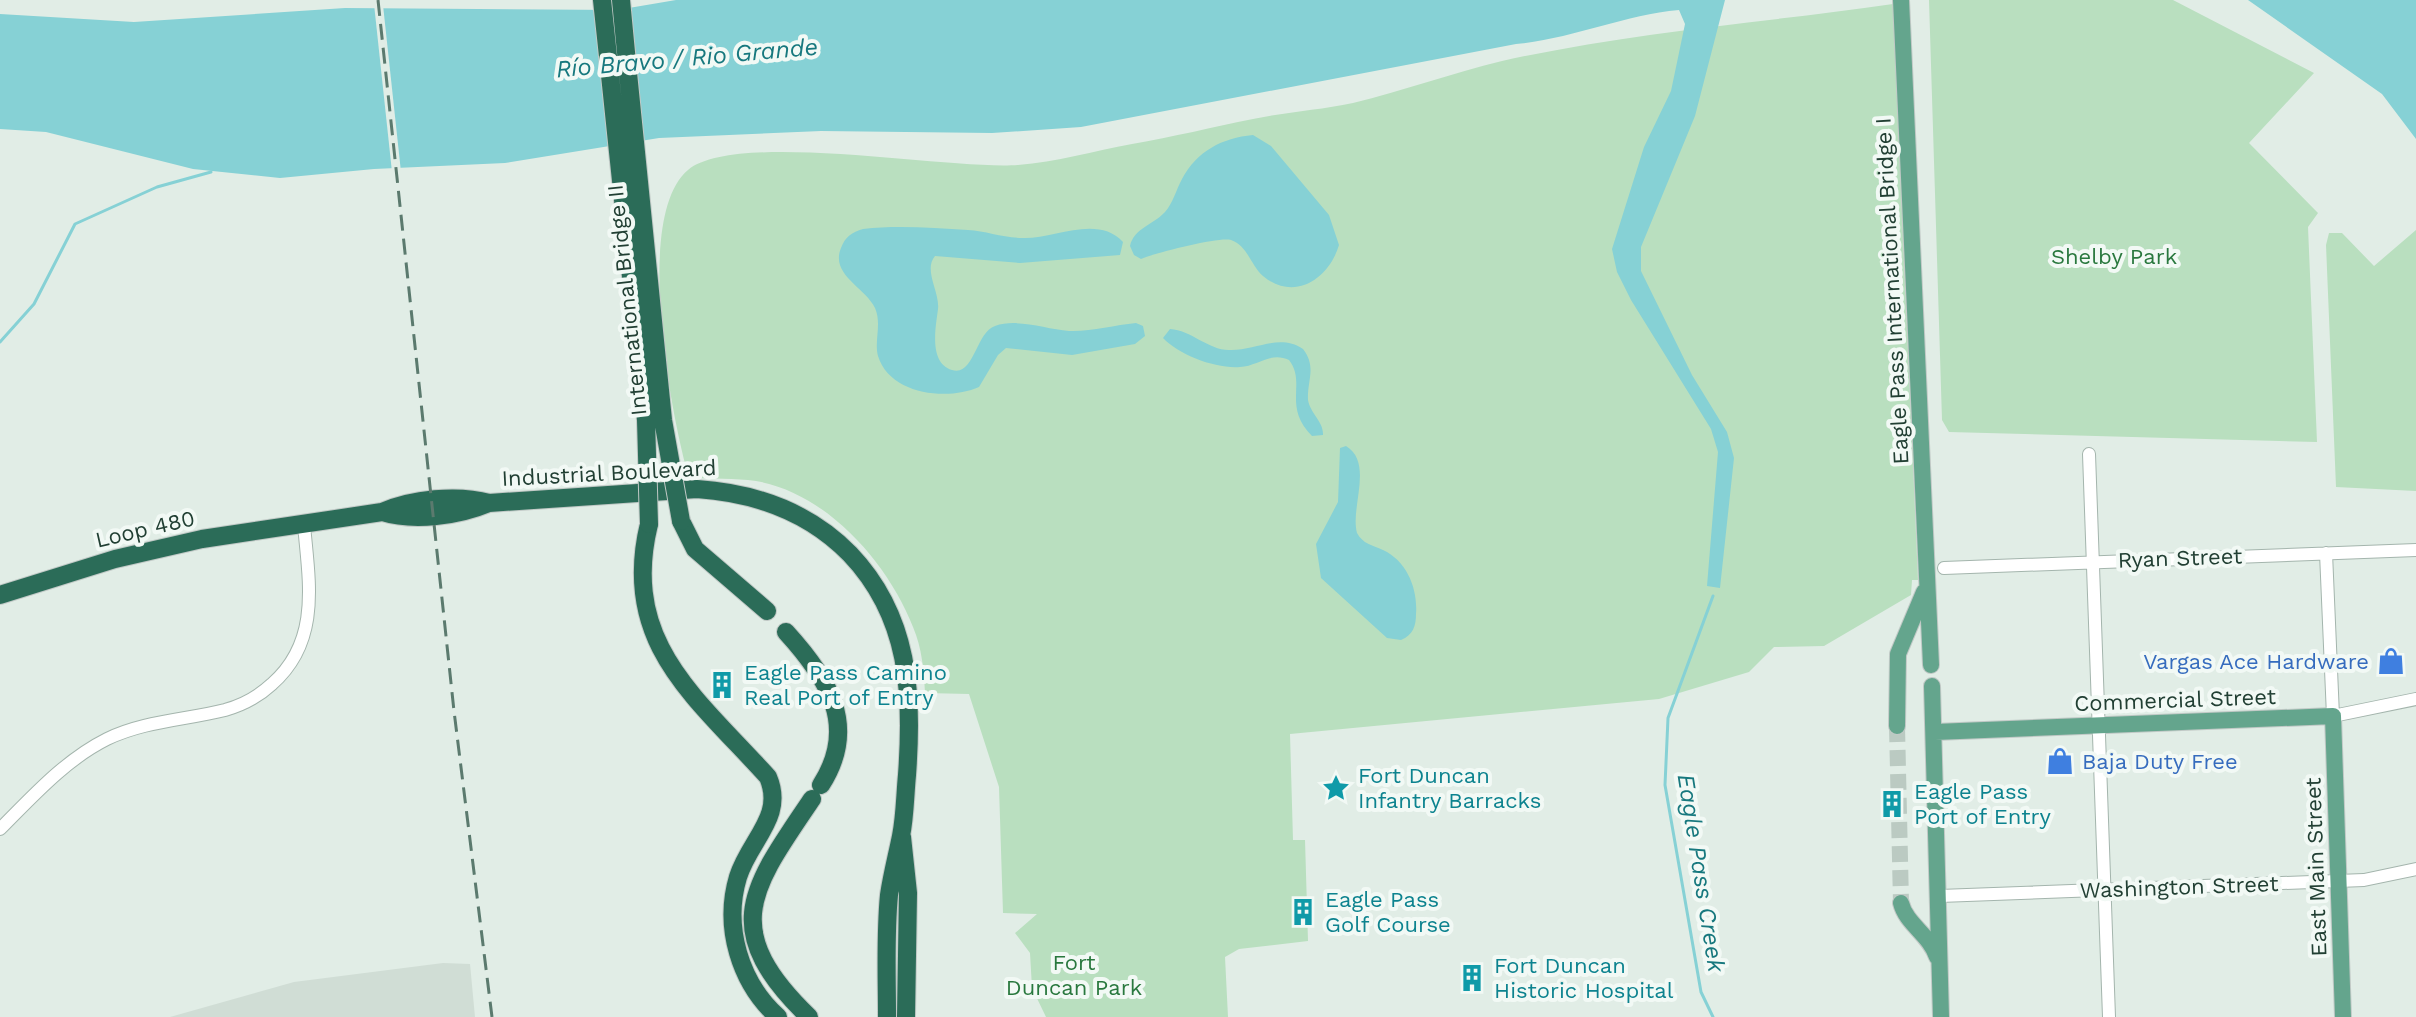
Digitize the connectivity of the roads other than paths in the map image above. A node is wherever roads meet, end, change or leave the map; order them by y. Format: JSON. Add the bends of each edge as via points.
{"nodes":[{"id":1,"x":602,"y":0,"type":"edge"},
{"id":2,"x":621,"y":0,"type":"edge"},
{"id":3,"x":1901,"y":0,"type":"edge"},
{"id":4,"x":619,"y":74,"type":"junction"},
{"id":5,"x":2089,"y":454,"type":"dead end"},
{"id":6,"x":304,"y":525,"type":"junction"},
{"id":7,"x":2416,"y":550,"type":"edge"},
{"id":8,"x":2326,"y":553,"type":"junction"},
{"id":9,"x":2092,"y":561,"type":"junction"},
{"id":10,"x":1944,"y":568,"type":"dead end"},
{"id":11,"x":1927,"y":581,"type":"junction"},
{"id":12,"x":0,"y":595,"type":"edge"},
{"id":13,"x":767,"y":611,"type":"dead end"},
{"id":14,"x":786,"y":632,"type":"dead end"},
{"id":15,"x":1931,"y":665,"type":"dead end"},
{"id":16,"x":1932,"y":686,"type":"dead end"},
{"id":17,"x":2416,"y":699,"type":"edge"},
{"id":18,"x":2333,"y":716,"type":"junction"},
{"id":19,"x":2099,"y":724,"type":"junction"},
{"id":20,"x":1897,"y":726,"type":"tunnel mouth"},
{"id":21,"x":1935,"y":732,"type":"junction"},
{"id":22,"x":0,"y":829,"type":"edge"},
{"id":23,"x":902,"y":835,"type":"junction"},
{"id":24,"x":2416,"y":869,"type":"edge"},
{"id":25,"x":2339,"y":881,"type":"junction"},
{"id":26,"x":2104,"y":889,"type":"junction"},
{"id":27,"x":735,"y":893,"type":"junction"},
{"id":28,"x":755,"y":896,"type":"junction"},
{"id":29,"x":1940,"y":896,"type":"junction"},
{"id":30,"x":1901,"y":903,"type":"tunnel mouth"},
{"id":31,"x":1940,"y":966,"type":"junction"},
{"id":32,"x":778,"y":1017,"type":"edge"},
{"id":33,"x":809,"y":1017,"type":"edge"},
{"id":34,"x":887,"y":1017,"type":"edge"},
{"id":35,"x":906,"y":1017,"type":"edge"},
{"id":36,"x":1941,"y":1017,"type":"edge"},
{"id":37,"x":2109,"y":1017,"type":"edge"},
{"id":38,"x":2343,"y":1017,"type":"edge"}],
"edges":[{"from":1,"to":4,"type":"highway"},
{"from":2,"to":4,"type":"highway"},
{"from":3,"to":11,"type":"main road","name":"Eagle Pass International Bridge I"},
{"from":4,"to":13,"type":"highway","name":"International Bridge II","bridge":true,"via":[[681,521],[695,549]]},
{"from":4,"to":27,"type":"highway","name":"International Bridge II","bridge":true,"via":[[646,420],[649,524],[641,584],[654,638],[688,688],[768,777],[775,793],[774,808]]},
{"from":5,"to":9,"type":"street"},
{"from":6,"to":12,"type":"highway","name":"Loop 480","via":[[202,539],[115,559]]},
{"from":6,"to":22,"type":"street","via":[[309,623],[285,673],[258,697],[229,709],[156,722],[107,739],[74,759]]},
{"from":6,"to":23,"type":"highway","name":"Industrial Boulevard","via":[[382,512],[400,518],[468,511],[489,503],[660,490],[728,491],[785,509],[837,541],[861,566],[882,597],[906,655],[910,731]]},
{"from":7,"to":8,"type":"street","name":"Ryan Street"},
{"from":8,"to":9,"type":"street","name":"Ryan Street"},
{"from":8,"to":18,"type":"street"},
{"from":9,"to":10,"type":"street","name":"Ryan Street"},
{"from":9,"to":19,"type":"street"},
{"from":11,"to":15,"type":"main road","name":"Eagle Pass International Bridge I"},
{"from":11,"to":20,"type":"main road","via":[[1898,654]]},
{"from":14,"to":28,"type":"highway","via":[[819,672],[838,719],[839,743],[835,763],[767,865]]},
{"from":16,"to":21,"type":"main road"},
{"from":17,"to":18,"type":"street","name":"Commercial Street"},
{"from":18,"to":19,"type":"main road","name":"Commercial Street"},
{"from":18,"to":25,"type":"main road","name":"East Main Street"},
{"from":19,"to":21,"type":"main road","name":"Commercial Street"},
{"from":19,"to":26,"type":"street"},
{"from":21,"to":29,"type":"main road"},
{"from":23,"to":34,"type":"highway","name":"Industrial Boulevard","via":[[893,863],[887,924]]},
{"from":23,"to":35,"type":"highway","name":"Industrial Boulevard","via":[[908,893]]},
{"from":24,"to":25,"type":"street","name":"Washington Street"},
{"from":25,"to":26,"type":"street","name":"Washington Street"},
{"from":25,"to":38,"type":"main road","name":"East Main Street"},
{"from":26,"to":29,"type":"street","name":"Washington Street"},
{"from":26,"to":37,"type":"street"},
{"from":27,"to":28,"type":"highway"},
{"from":27,"to":32,"type":"highway","via":[[734,930],[744,975]]},
{"from":28,"to":33,"type":"highway","via":[[755,935],[765,970]]},
{"from":29,"to":31,"type":"main road"},
{"from":30,"to":31,"type":"main road","via":[[1931,942]]},
{"from":31,"to":36,"type":"main road"}]}
